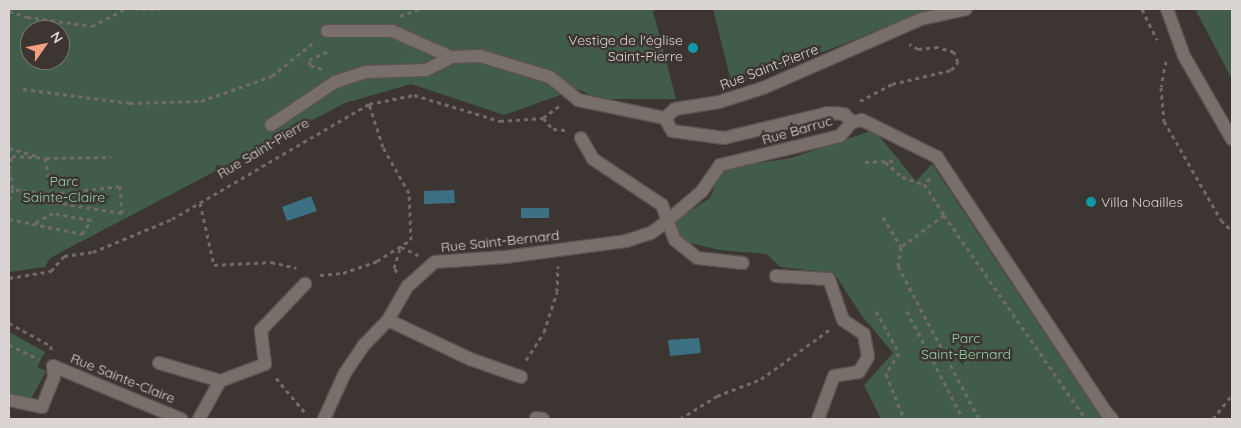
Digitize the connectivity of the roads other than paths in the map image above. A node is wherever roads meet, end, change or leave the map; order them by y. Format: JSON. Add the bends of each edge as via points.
{"nodes":[{"id":1,"x":966,"y":9,"type":"edge"},
{"id":2,"x":1167,"y":9,"type":"edge"},
{"id":3,"x":327,"y":31,"type":"road end"},
{"id":4,"x":451,"y":57,"type":"junction"},
{"id":5,"x":665,"y":118,"type":"junction"},
{"id":6,"x":848,"y":118,"type":"junction"},
{"id":7,"x":271,"y":125,"type":"dead end"},
{"id":8,"x":581,"y":138,"type":"road end"},
{"id":9,"x":1232,"y":139,"type":"edge"},
{"id":10,"x":666,"y":222,"type":"junction"},
{"id":11,"x":743,"y":263,"type":"dead end"},
{"id":12,"x":776,"y":276,"type":"dead end"},
{"id":13,"x":305,"y":284,"type":"road end"},
{"id":14,"x":388,"y":320,"type":"junction"},
{"id":15,"x":159,"y":363,"type":"dead end"},
{"id":16,"x":521,"y":377,"type":"road end"},
{"id":17,"x":220,"y":381,"type":"junction"},
{"id":18,"x":9,"y":400,"type":"edge"},
{"id":19,"x":1108,"y":415,"type":"edge"},
{"id":20,"x":181,"y":419,"type":"edge"},
{"id":21,"x":199,"y":419,"type":"edge"},
{"id":22,"x":324,"y":419,"type":"edge"},
{"id":23,"x":818,"y":419,"type":"edge"}],
"edges":[{"from":1,"to":5,"type":"street","name":"Rue Saint-Pierre","via":[[921,19],[763,88],[719,102],[675,109]]},
{"from":2,"to":9,"type":"street","via":[[1184,56]]},
{"from":3,"to":4,"type":"street","via":[[392,31]]},
{"from":4,"to":5,"type":"street","via":[[480,56],[550,77],[578,100]]},
{"from":4,"to":7,"type":"street","via":[[426,70],[366,72],[335,82]]},
{"from":5,"to":6,"type":"street","name":"Rue Barruc","via":[[672,131],[724,138],[828,113]]},
{"from":6,"to":10,"type":"street","name":"Rue Barruc","via":[[840,136],[720,165],[702,191]]},
{"from":6,"to":19,"type":"street","via":[[862,120],[937,157]]},
{"from":8,"to":10,"type":"street","via":[[593,159],[662,205]]},
{"from":10,"to":11,"type":"street","via":[[675,240],[697,258]]},
{"from":10,"to":14,"type":"street","name":"Rue Saint-Bernard","via":[[651,234],[626,241],[560,251],[435,262],[408,286]]},
{"from":12,"to":23,"type":"street","via":[[829,279],[843,320],[864,334],[868,357],[859,372],[834,376]]},
{"from":13,"to":17,"type":"street","via":[[261,330],[265,364]]},
{"from":14,"to":16,"type":"street","via":[[470,359]]},
{"from":14,"to":22,"type":"street","name":"Rue Saint-Bernard","via":[[364,345],[345,373]]},
{"from":15,"to":17,"type":"street"},
{"from":17,"to":21,"type":"street"},
{"from":18,"to":20,"type":"street","name":"Rue Sainte-Claire","via":[[42,407],[54,377],[53,366]]}]}
